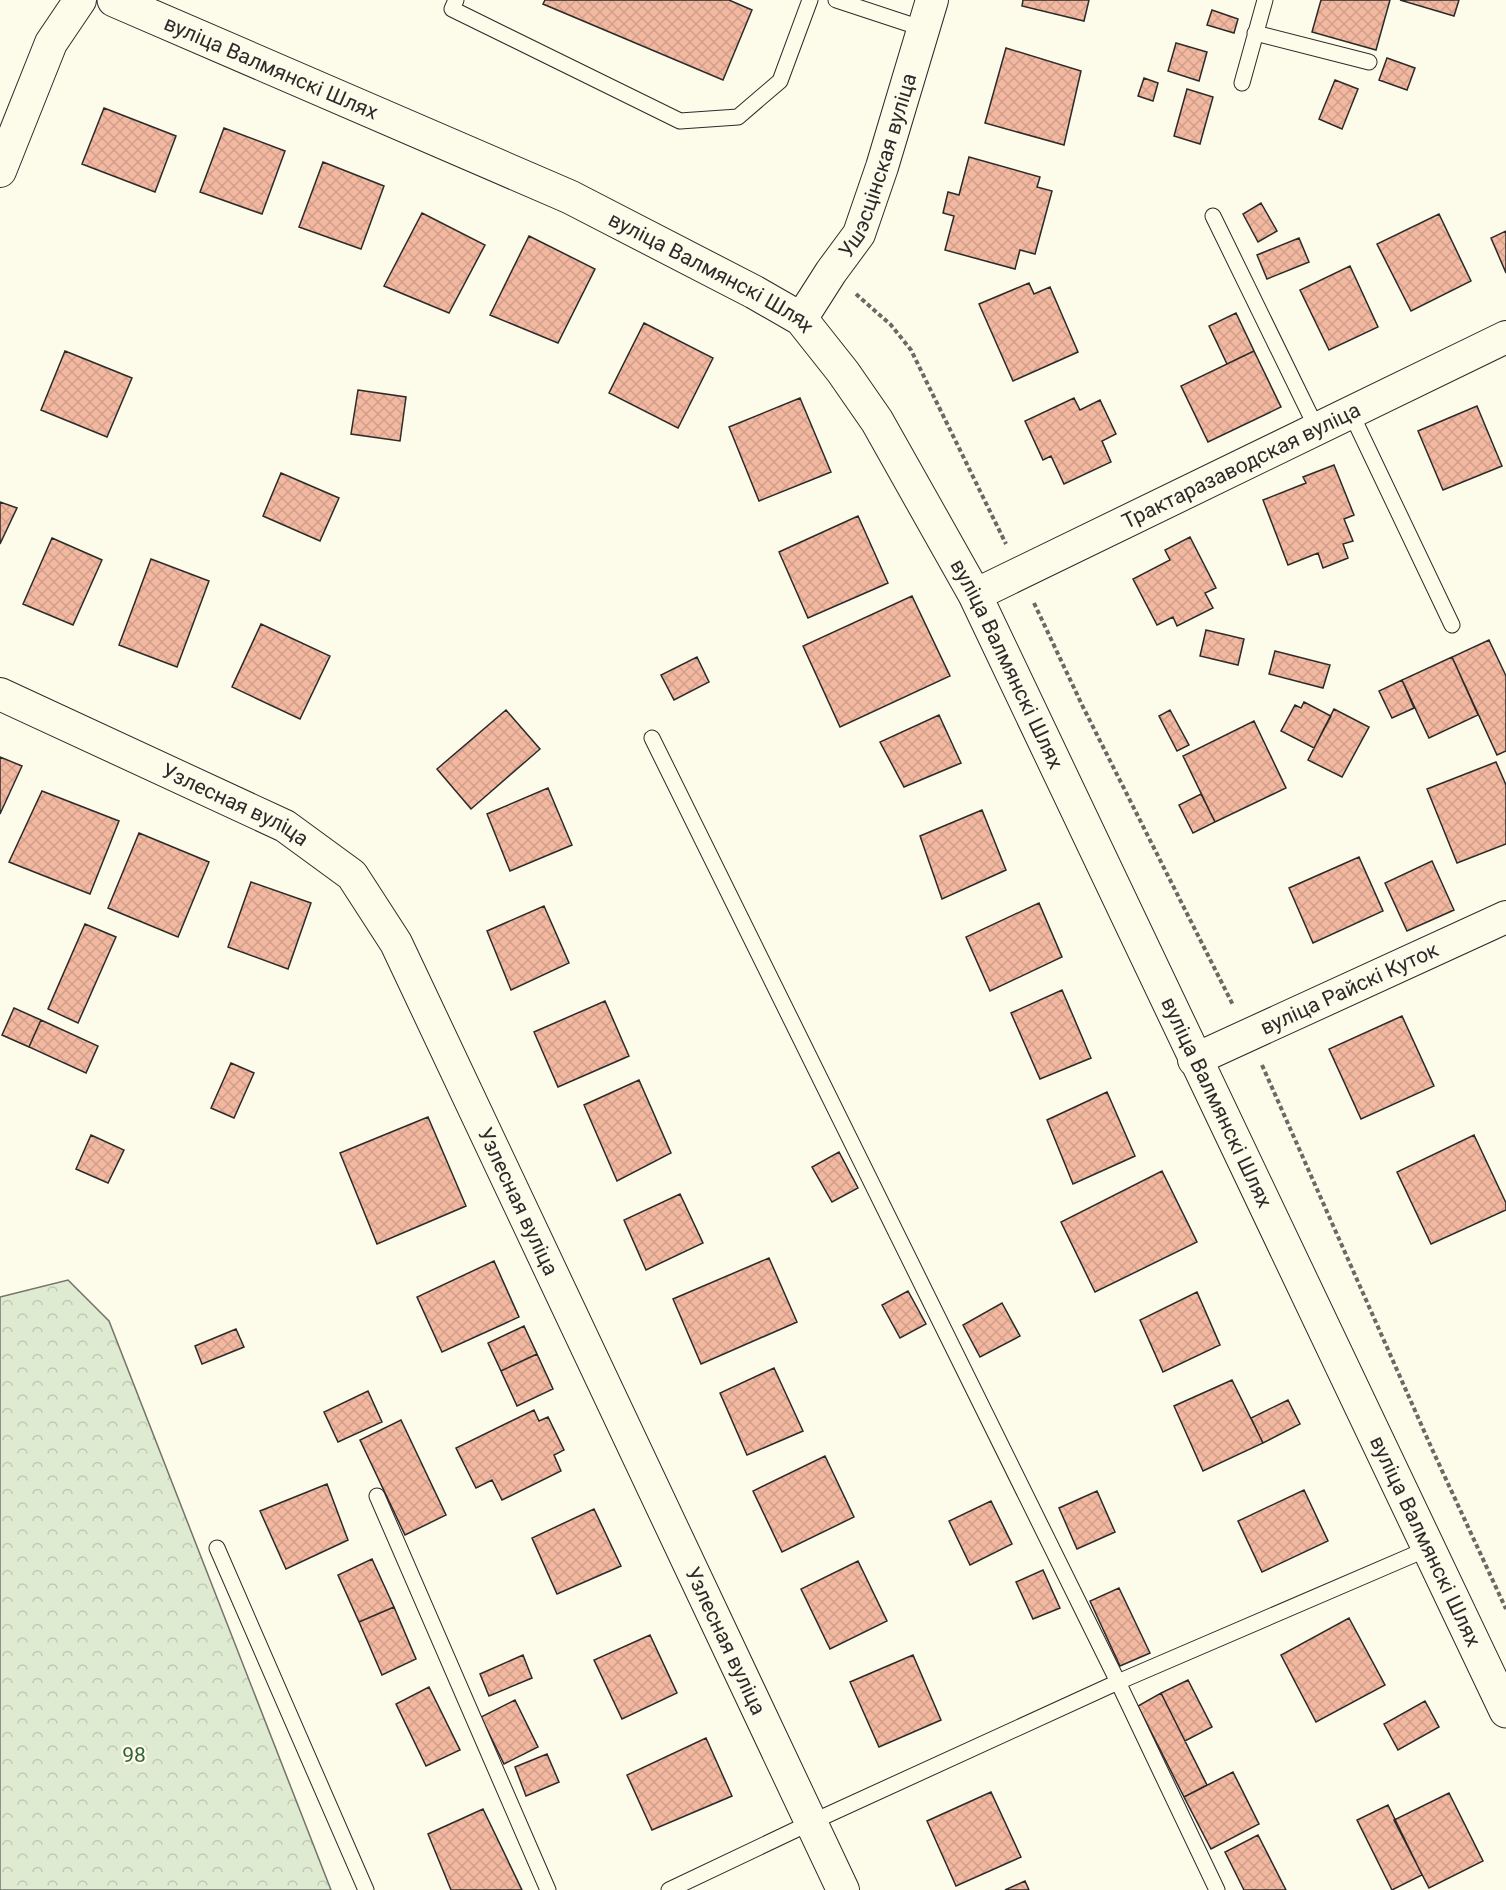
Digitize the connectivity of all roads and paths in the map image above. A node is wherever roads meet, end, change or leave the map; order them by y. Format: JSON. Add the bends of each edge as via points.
{"nodes":[{"id":1,"x":80,"y":0,"type":"edge"},
{"id":2,"x":114,"y":0,"type":"edge"},
{"id":3,"x":456,"y":0,"type":"edge"},
{"id":4,"x":810,"y":0,"type":"edge"},
{"id":5,"x":836,"y":0,"type":"edge"},
{"id":6,"x":1265,"y":0,"type":"edge"},
{"id":7,"x":928,"y":14,"type":"edge"},
{"id":8,"x":1255,"y":33,"type":"junction"},
{"id":9,"x":1369,"y":62,"type":"dead end"},
{"id":10,"x":1242,"y":83,"type":"dead end"},
{"id":11,"x":0,"y":171,"type":"edge"},
{"id":12,"x":1213,"y":216,"type":"dead end"},
{"id":13,"x":831,"y":272,"type":"junction"},
{"id":14,"x":801,"y":319,"type":"junction"},
{"id":15,"x":1506,"y":337,"type":"edge"},
{"id":16,"x":1351,"y":413,"type":"junction"},
{"id":17,"x":1317,"y":429,"type":"junction"},
{"id":18,"x":1020,"y":573,"type":"junction"},
{"id":19,"x":975,"y":595,"type":"junction"},
{"id":20,"x":1452,"y":625,"type":"dead end"},
{"id":21,"x":0,"y":694,"type":"edge"},
{"id":22,"x":652,"y":738,"type":"dead end"},
{"id":23,"x":1506,"y":917,"type":"edge"},
{"id":24,"x":1248,"y":1034,"type":"junction"},
{"id":25,"x":1194,"y":1060,"type":"junction"},
{"id":26,"x":377,"y":1496,"type":"dead end"},
{"id":27,"x":217,"y":1548,"type":"dead end"},
{"id":28,"x":1427,"y":1549,"type":"junction"},
{"id":29,"x":1506,"y":1610,"type":"edge"},
{"id":30,"x":1118,"y":1682,"type":"junction"},
{"id":31,"x":1506,"y":1711,"type":"edge"},
{"id":32,"x":812,"y":1822,"type":"junction"},
{"id":33,"x":366,"y":1890,"type":"edge"},
{"id":34,"x":548,"y":1890,"type":"edge"},
{"id":35,"x":669,"y":1890,"type":"edge"},
{"id":36,"x":843,"y":1890,"type":"edge"},
{"id":37,"x":1217,"y":1890,"type":"edge"}],
"edges":[{"from":1,"to":11,"type":"street","via":[[51,43]]},
{"from":2,"to":14,"type":"street","name":"вуліца Валмянскі Шлях","via":[[570,198]]},
{"from":3,"to":4,"type":"lane","via":[[452,9],[680,122],[738,117],[780,81]]},
{"from":5,"to":7,"type":"lane"},
{"from":6,"to":8,"type":"lane"},
{"from":7,"to":13,"type":"street","name":"Ушэсцінская вуліца","via":[[859,234]]},
{"from":8,"to":9,"type":"lane"},
{"from":8,"to":10,"type":"lane"},
{"from":12,"to":17,"type":"lane"},
{"from":13,"to":14,"type":"street","name":"Ушэсцінская вуліца"},
{"from":13,"to":18,"type":"path","via":[[891,325],[911,350]]},
{"from":14,"to":19,"type":"street","name":"вуліца Валмянскі Шлях","via":[[877,421]]},
{"from":15,"to":16,"type":"street","name":"Трактаразаводская вуліца"},
{"from":16,"to":17,"type":"street","name":"Трактаразаводская вуліца"},
{"from":16,"to":20,"type":"lane"},
{"from":17,"to":18,"type":"street","name":"Трактаразаводская вуліца"},
{"from":18,"to":19,"type":"street","name":"Трактаразаводская вуліца"},
{"from":18,"to":24,"type":"path"},
{"from":19,"to":25,"type":"street","name":"вуліца Валмянскі Шлях"},
{"from":21,"to":32,"type":"street","name":"Узлесная вуліца","via":[[285,826],[352,874],[396,944]]},
{"from":22,"to":30,"type":"lane"},
{"from":23,"to":24,"type":"street","name":"вуліца Райскі Куток"},
{"from":24,"to":25,"type":"street","name":"вуліца Райскі Куток"},
{"from":24,"to":29,"type":"path"},
{"from":25,"to":28,"type":"street","name":"вуліца Валмянскі Шлях"},
{"from":26,"to":34,"type":"lane"},
{"from":27,"to":33,"type":"lane"},
{"from":28,"to":30,"type":"lane"},
{"from":28,"to":31,"type":"street","name":"вуліца Валмянскі Шлях"},
{"from":30,"to":32,"type":"lane"},
{"from":30,"to":37,"type":"lane"},
{"from":32,"to":35,"type":"lane"},
{"from":32,"to":36,"type":"street","name":"Узлесная вуліца"}]}
